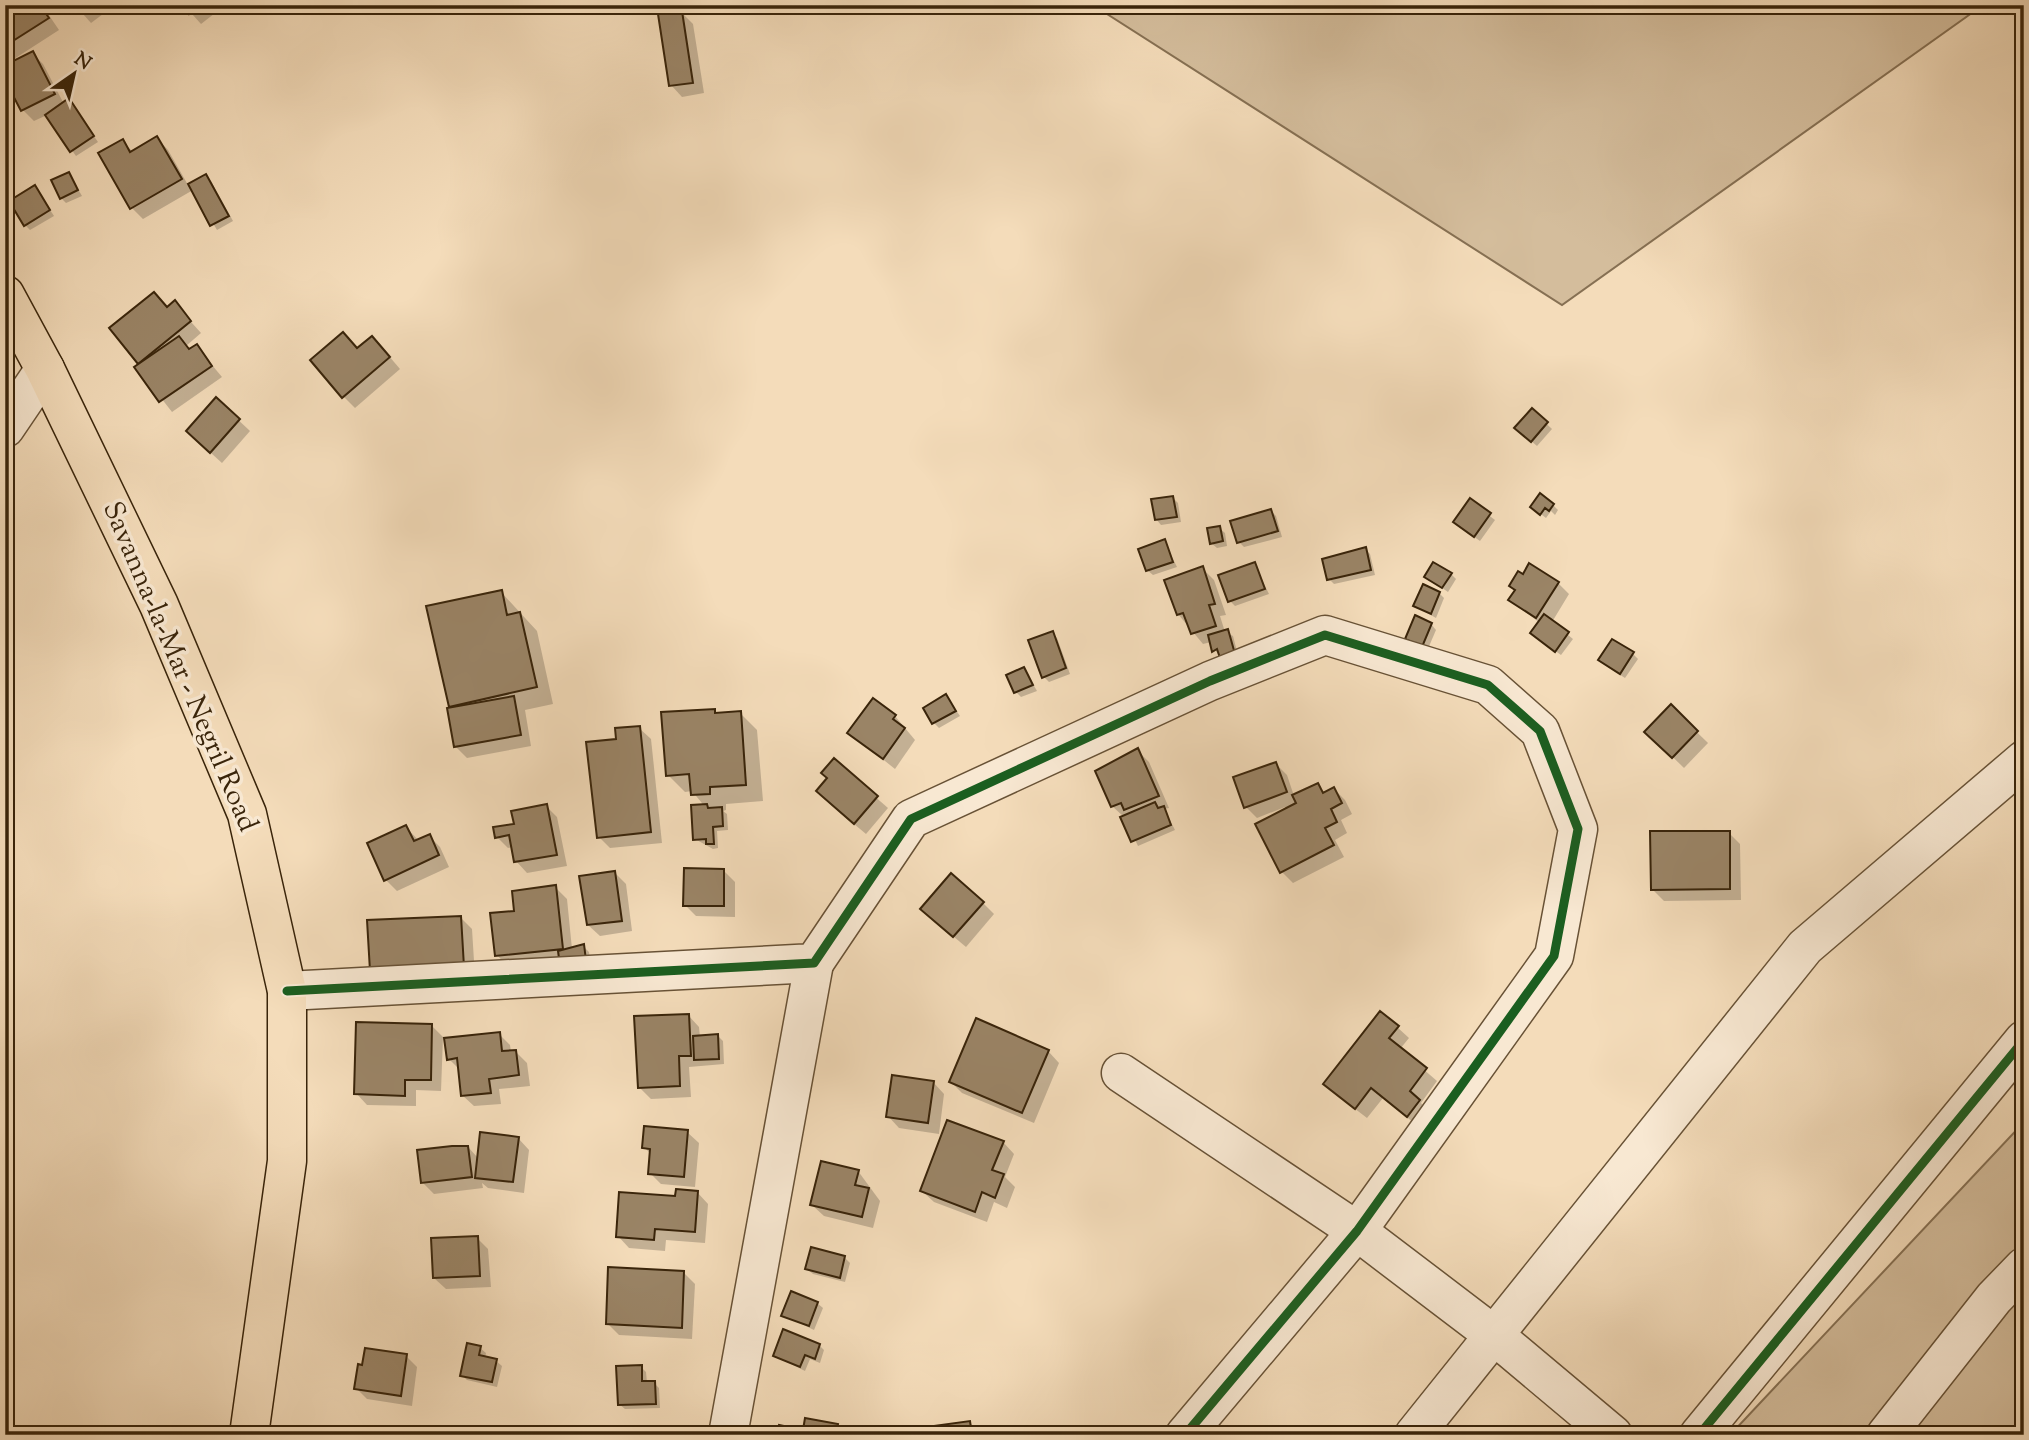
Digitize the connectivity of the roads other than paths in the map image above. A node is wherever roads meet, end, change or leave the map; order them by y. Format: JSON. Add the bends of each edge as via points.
{"nodes":[{"id":1,"x":5,"y":295,"type":"edge"},
{"id":2,"x":45,"y":369,"type":"junction"},
{"id":3,"x":5,"y":428,"type":"edge"},
{"id":4,"x":2024,"y":760,"type":"edge"},
{"id":5,"x":814,"y":963,"type":"junction"},
{"id":6,"x":287,"y":991,"type":"junction"},
{"id":7,"x":2024,"y":1040,"type":"edge"},
{"id":8,"x":1121,"y":1073,"type":"dead end"},
{"id":9,"x":1357,"y":1231,"type":"junction"},
{"id":10,"x":2024,"y":1267,"type":"edge"},
{"id":11,"x":1495,"y":1336,"type":"junction"},
{"id":12,"x":249,"y":1435,"type":"edge"},
{"id":13,"x":729,"y":1435,"type":"edge"},
{"id":14,"x":1185,"y":1435,"type":"edge"},
{"id":15,"x":1413,"y":1435,"type":"edge"},
{"id":16,"x":1614,"y":1435,"type":"edge"},
{"id":17,"x":1699,"y":1435,"type":"edge"},
{"id":18,"x":1886,"y":1435,"type":"edge"}],
"edges":[{"from":1,"to":2,"type":"main road","name":"Savanna-la-Mar - Negril Road"},
{"from":2,"to":3,"type":"street"},
{"from":2,"to":6,"type":"main road","name":"Savanna-la-Mar - Negril Road","via":[[159,605],[247,814]]},
{"from":4,"to":11,"type":"street","via":[[1805,947]]},
{"from":5,"to":6,"type":"street"},
{"from":5,"to":9,"type":"street","via":[[911,818],[1210,681],[1325,635],[1488,685],[1540,731],[1578,829],[1554,956]]},
{"from":5,"to":13,"type":"street"},
{"from":6,"to":12,"type":"main road","name":"Savanna-la-Mar - Negril Road","via":[[287,1161]]},
{"from":7,"to":17,"type":"street"},
{"from":8,"to":9,"type":"street"},
{"from":9,"to":11,"type":"street"},
{"from":9,"to":14,"type":"street"},
{"from":10,"to":18,"type":"street","via":[[1994,1298]]},
{"from":11,"to":15,"type":"street"},
{"from":11,"to":16,"type":"street"}]}
